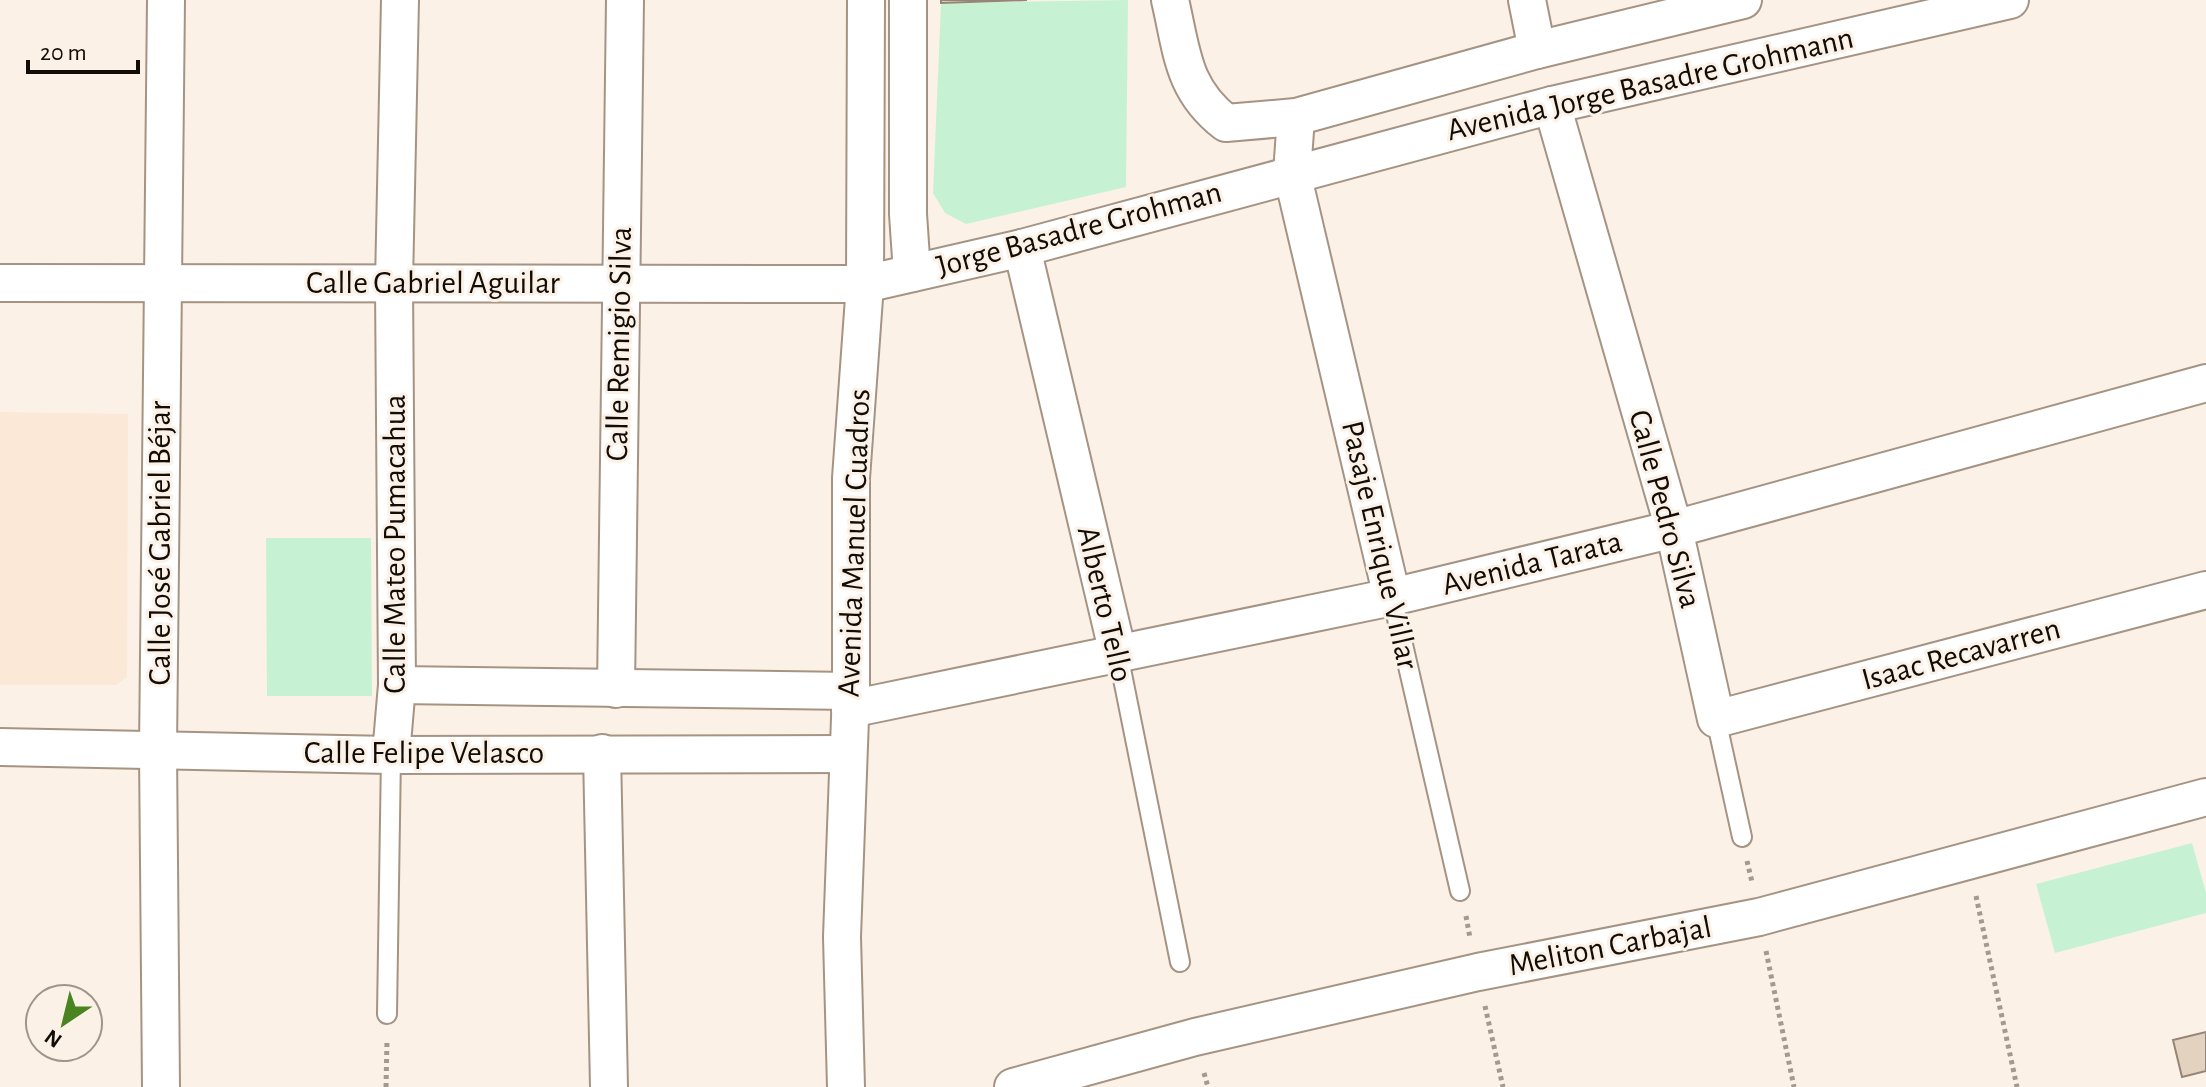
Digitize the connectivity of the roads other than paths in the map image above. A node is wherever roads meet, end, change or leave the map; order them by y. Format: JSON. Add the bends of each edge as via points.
{"nodes":[{"id":1,"x":166,"y":0,"type":"edge"},
{"id":2,"x":400,"y":0,"type":"edge"},
{"id":3,"x":625,"y":0,"type":"edge"},
{"id":4,"x":866,"y":0,"type":"edge"},
{"id":5,"x":908,"y":0,"type":"edge"},
{"id":6,"x":1170,"y":0,"type":"edge"},
{"id":7,"x":1527,"y":0,"type":"edge"},
{"id":8,"x":1743,"y":0,"type":"edge"},
{"id":9,"x":2010,"y":0,"type":"edge"},
{"id":10,"x":1537,"y":50,"type":"junction"},
{"id":11,"x":1552,"y":105,"type":"junction"},
{"id":12,"x":1296,"y":117,"type":"junction"},
{"id":13,"x":1292,"y":173,"type":"junction"},
{"id":14,"x":1022,"y":248,"type":"junction"},
{"id":15,"x":912,"y":273,"type":"junction"},
{"id":16,"x":0,"y":283,"type":"edge"},
{"id":17,"x":162,"y":283,"type":"junction"},
{"id":18,"x":394,"y":283,"type":"junction"},
{"id":19,"x":619,"y":283,"type":"junction"},
{"id":20,"x":865,"y":284,"type":"junction"},
{"id":21,"x":2206,"y":383,"type":"edge"},
{"id":22,"x":1674,"y":529,"type":"junction"},
{"id":23,"x":2206,"y":590,"type":"edge"},
{"id":24,"x":1392,"y":597,"type":"junction"},
{"id":25,"x":1118,"y":654,"type":"junction"},
{"id":26,"x":397,"y":685,"type":"junction"},
{"id":27,"x":616,"y":689,"type":"junction"},
{"id":28,"x":850,"y":700,"type":"junction"},
{"id":29,"x":1716,"y":719,"type":"junction"},
{"id":30,"x":0,"y":747,"type":"edge"},
{"id":31,"x":158,"y":750,"type":"junction"},
{"id":32,"x":602,"y":753,"type":"junction"},
{"id":33,"x":848,"y":754,"type":"junction"},
{"id":34,"x":391,"y":755,"type":"junction"},
{"id":35,"x":2206,"y":797,"type":"edge"},
{"id":36,"x":1742,"y":837,"type":"road end"},
{"id":37,"x":1460,"y":891,"type":"road end"},
{"id":38,"x":1180,"y":962,"type":"dead end"},
{"id":39,"x":387,"y":1014,"type":"road end"},
{"id":40,"x":161,"y":1087,"type":"edge"},
{"id":41,"x":609,"y":1087,"type":"edge"},
{"id":42,"x":846,"y":1087,"type":"edge"},
{"id":43,"x":1013,"y":1087,"type":"edge"}],
"edges":[{"from":1,"to":17,"type":"street","name":"Calle José Gabriel Béjar"},
{"from":2,"to":18,"type":"street","name":"Calle Mateo Pumacahua"},
{"from":3,"to":19,"type":"street","name":"Calle Remigio Silva"},
{"from":4,"to":20,"type":"street","name":"Avenida Manuel Cuadros"},
{"from":5,"to":15,"type":"street"},
{"from":6,"to":12,"type":"street","name":"Avenida Jorge Basadre Grohmann","via":[[1190,85],[1209,110],[1226,123]]},
{"from":7,"to":10,"type":"street"},
{"from":8,"to":10,"type":"street","name":"Avenida Jorge Basadre Grohmann"},
{"from":9,"to":11,"type":"street","name":"Avenida Jorge Basadre Grohmann"},
{"from":10,"to":12,"type":"street","name":"Avenida Jorge Basadre Grohmann"},
{"from":11,"to":13,"type":"street","name":"Avenida Jorge Basadre Grohmann"},
{"from":11,"to":22,"type":"street","name":"Calle Pedro Silva"},
{"from":12,"to":13,"type":"street","name":"Pasaje Enrique Villar"},
{"from":13,"to":14,"type":"street","name":"Jorge Basadre Grohman"},
{"from":13,"to":24,"type":"street","name":"Pasaje Enrique Villar"},
{"from":14,"to":15,"type":"street","name":"Jorge Basadre Grohman"},
{"from":14,"to":25,"type":"street","name":"Alberto Tello"},
{"from":15,"to":20,"type":"street","name":"Jorge Basadre Grohman"},
{"from":16,"to":17,"type":"street","name":"Calle Gabriel Aguilar"},
{"from":17,"to":18,"type":"street","name":"Calle Gabriel Aguilar"},
{"from":17,"to":31,"type":"street","name":"Calle José Gabriel Béjar"},
{"from":18,"to":19,"type":"street","name":"Calle Gabriel Aguilar"},
{"from":18,"to":26,"type":"street","name":"Calle Mateo Pumacahua"},
{"from":19,"to":20,"type":"street","name":"Calle Gabriel Aguilar"},
{"from":19,"to":27,"type":"street","name":"Calle Remigio Silva"},
{"from":20,"to":28,"type":"street","name":"Avenida Manuel Cuadros","via":[[851,478]]},
{"from":21,"to":22,"type":"street","name":"Avenida Tarata"},
{"from":22,"to":24,"type":"street","name":"Avenida Tarata"},
{"from":22,"to":29,"type":"street","name":"Calle Pedro Silva"},
{"from":23,"to":29,"type":"street","name":"Isaac Recavarren"},
{"from":24,"to":25,"type":"street","name":"Avenida Tarata"},
{"from":24,"to":37,"type":"lane","name":"Pasaje Enrique Villar"},
{"from":25,"to":28,"type":"street","name":"Avenida Tarata"},
{"from":25,"to":38,"type":"lane","name":"Alberto Tello"},
{"from":26,"to":27,"type":"street","name":"Calle Felipe Velasco"},
{"from":26,"to":34,"type":"street","name":"Calle Mateo Pumacahua"},
{"from":27,"to":28,"type":"street","name":"Calle Felipe Velasco"},
{"from":28,"to":33,"type":"street","name":"Avenida Manuel Cuadros"},
{"from":29,"to":36,"type":"lane","name":"Calle Pedro Silva"},
{"from":30,"to":31,"type":"street","name":"Calle Felipe Velasco"},
{"from":31,"to":34,"type":"street","name":"Calle Felipe Velasco"},
{"from":31,"to":40,"type":"street","name":"Calle José Gabriel Béjar"},
{"from":32,"to":33,"type":"street","name":"Calle Felipe Velasco"},
{"from":32,"to":34,"type":"street","name":"Calle Felipe Velasco"},
{"from":32,"to":41,"type":"street"},
{"from":33,"to":42,"type":"street","name":"Avenida Manuel Cuadros","via":[[842,937]]},
{"from":34,"to":39,"type":"lane","name":"Calle Mateo Pumacahua"},
{"from":35,"to":43,"type":"street","name":"Meliton Carbajal","via":[[1759,917],[1478,972],[1195,1037]]}]}
